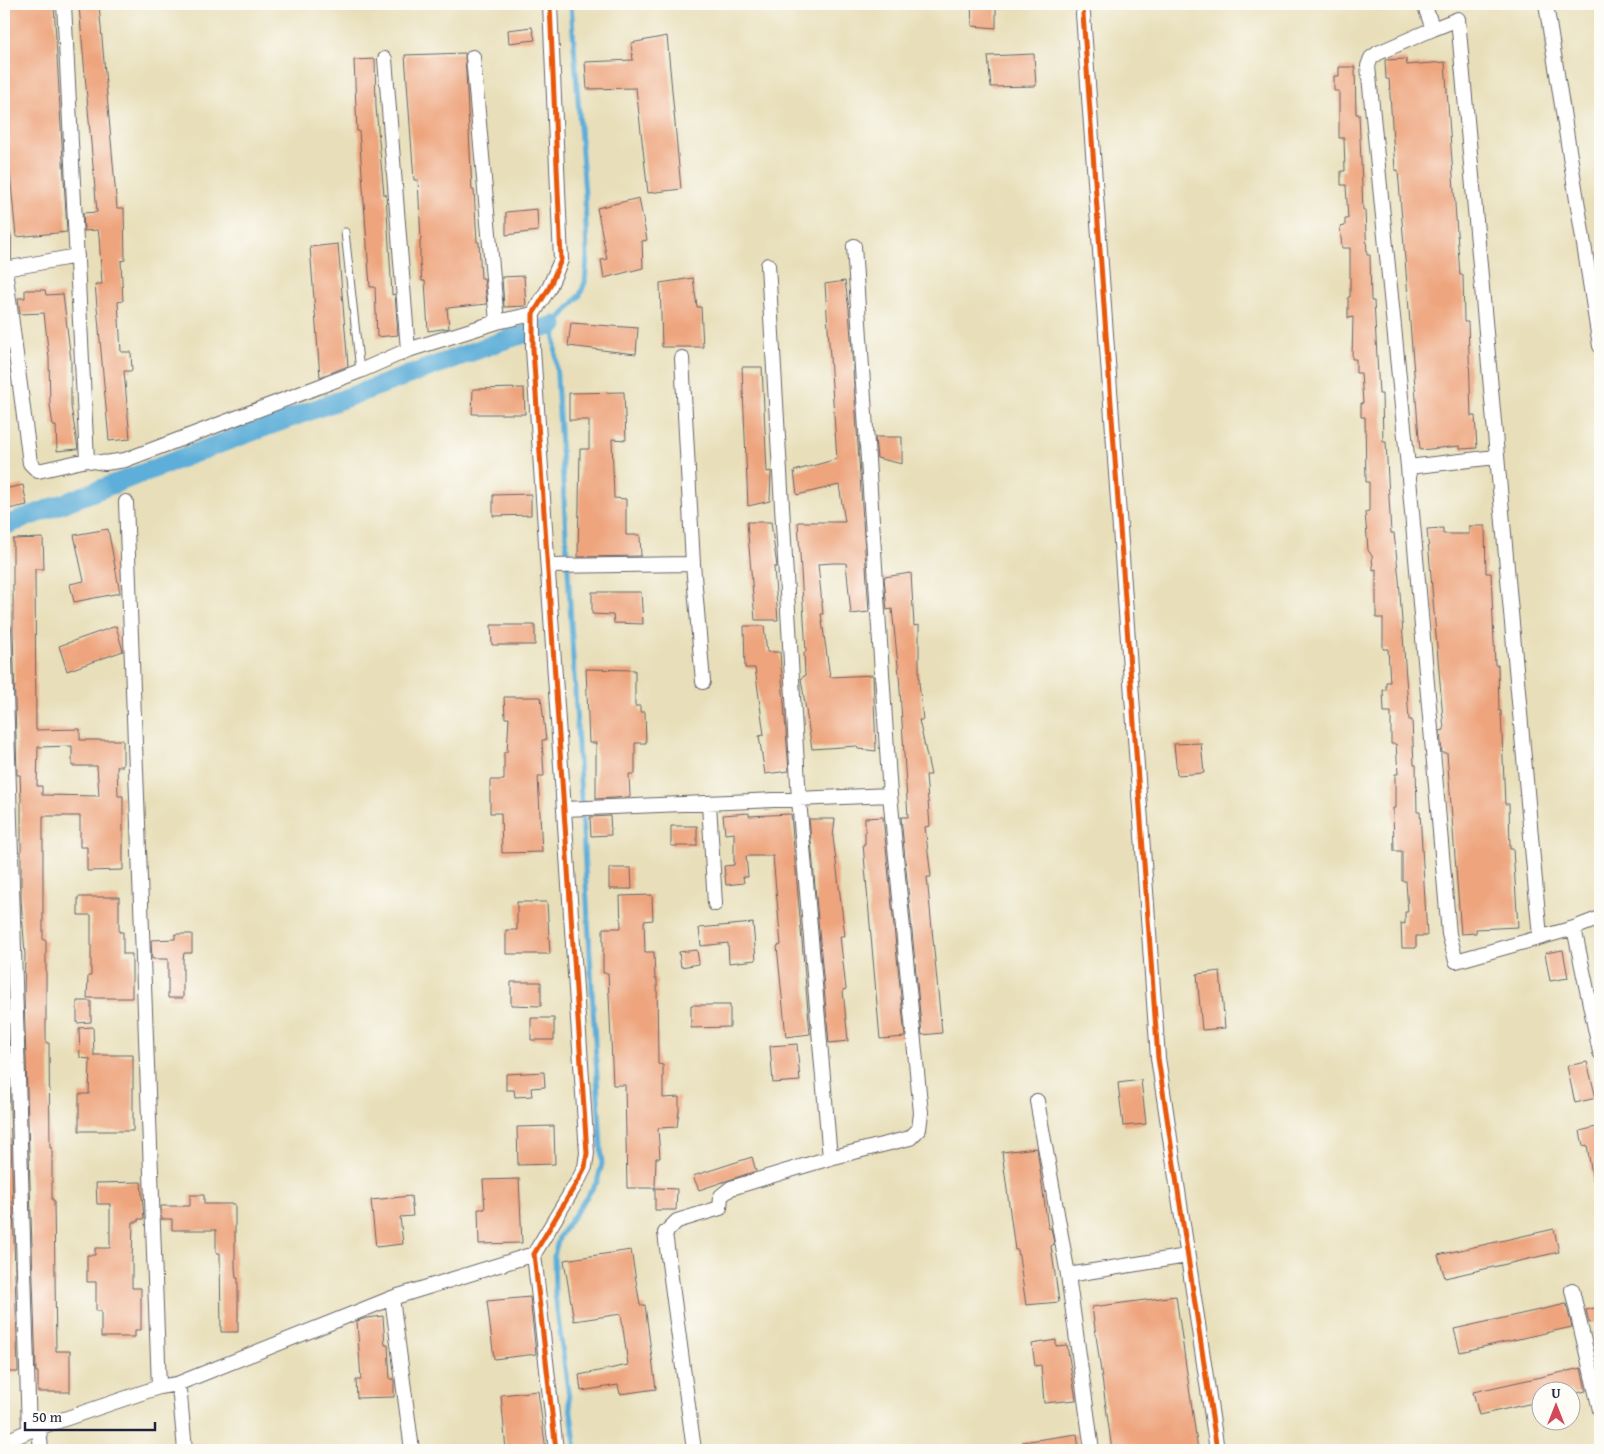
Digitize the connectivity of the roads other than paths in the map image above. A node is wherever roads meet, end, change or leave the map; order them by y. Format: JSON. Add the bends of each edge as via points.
{"nodes":[{"id":1,"x":64,"y":4,"type":"edge"},
{"id":2,"x":550,"y":4,"type":"edge"},
{"id":3,"x":1424,"y":4,"type":"edge"},
{"id":4,"x":1546,"y":4,"type":"edge"},
{"id":5,"x":1083,"y":14,"type":"dead end"},
{"id":6,"x":1433,"y":29,"type":"junction"},
{"id":7,"x":474,"y":57,"type":"dead end"},
{"id":8,"x":385,"y":59,"type":"dead end"},
{"id":9,"x":345,"y":232,"type":"dead end"},
{"id":10,"x":4,"y":238,"type":"edge"},
{"id":11,"x":854,"y":246,"type":"dead end"},
{"id":12,"x":77,"y":256,"type":"junction"},
{"id":13,"x":768,"y":265,"type":"dead end"},
{"id":14,"x":4,"y":269,"type":"edge"},
{"id":15,"x":533,"y":320,"type":"junction"},
{"id":16,"x":497,"y":322,"type":"junction"},
{"id":17,"x":1600,"y":346,"type":"edge"},
{"id":18,"x":408,"y":350,"type":"junction"},
{"id":19,"x":682,"y":358,"type":"dead end"},
{"id":20,"x":360,"y":371,"type":"junction"},
{"id":21,"x":1496,"y":457,"type":"junction"},
{"id":22,"x":87,"y":460,"type":"junction"},
{"id":23,"x":1408,"y":467,"type":"junction"},
{"id":24,"x":126,"y":502,"type":"dead end"},
{"id":25,"x":693,"y":564,"type":"junction"},
{"id":26,"x":552,"y":567,"type":"junction"},
{"id":27,"x":4,"y":629,"type":"edge"},
{"id":28,"x":703,"y":682,"type":"dead end"},
{"id":29,"x":890,"y":795,"type":"junction"},
{"id":30,"x":799,"y":800,"type":"junction"},
{"id":31,"x":709,"y":804,"type":"junction"},
{"id":32,"x":569,"y":809,"type":"junction"},
{"id":33,"x":715,"y":904,"type":"dead end"},
{"id":34,"x":1600,"y":918,"type":"edge"},
{"id":35,"x":1574,"y":928,"type":"junction"},
{"id":36,"x":1540,"y":937,"type":"junction"},
{"id":37,"x":10,"y":1023,"type":"edge"},
{"id":38,"x":1600,"y":1052,"type":"edge"},
{"id":39,"x":1037,"y":1101,"type":"dead end"},
{"id":40,"x":830,"y":1158,"type":"junction"},
{"id":41,"x":534,"y":1254,"type":"junction"},
{"id":42,"x":1187,"y":1256,"type":"junction"},
{"id":43,"x":1068,"y":1275,"type":"junction"},
{"id":44,"x":1572,"y":1290,"type":"dead end"},
{"id":45,"x":392,"y":1298,"type":"junction"},
{"id":46,"x":177,"y":1384,"type":"junction"},
{"id":47,"x":159,"y":1387,"type":"junction"},
{"id":48,"x":1600,"y":1410,"type":"edge"},
{"id":49,"x":34,"y":1430,"type":"junction"},
{"id":50,"x":4,"y":1442,"type":"edge"},
{"id":51,"x":41,"y":1450,"type":"edge"},
{"id":52,"x":185,"y":1450,"type":"edge"},
{"id":53,"x":412,"y":1450,"type":"edge"},
{"id":54,"x":556,"y":1450,"type":"edge"},
{"id":55,"x":694,"y":1450,"type":"edge"},
{"id":56,"x":1092,"y":1450,"type":"edge"},
{"id":57,"x":1217,"y":1450,"type":"edge"}],
"edges":[{"from":1,"to":12,"type":"street"},
{"from":2,"to":15,"type":"street","via":[[561,260]]},
{"from":3,"to":6,"type":"street"},
{"from":4,"to":17,"type":"street"},
{"from":5,"to":42,"type":"street","via":[[1158,1058]]},
{"from":6,"to":21,"type":"street","via":[[1458,19]]},
{"from":6,"to":23,"type":"street","via":[[1378,53],[1368,66]]},
{"from":7,"to":16,"type":"street"},
{"from":8,"to":18,"type":"street"},
{"from":9,"to":20,"type":"lane"},
{"from":10,"to":14,"type":"street"},
{"from":11,"to":29,"type":"street"},
{"from":12,"to":14,"type":"street"},
{"from":12,"to":22,"type":"street"},
{"from":13,"to":30,"type":"street"},
{"from":14,"to":22,"type":"street","via":[[30,463],[38,471]]},
{"from":15,"to":16,"type":"street"},
{"from":15,"to":26,"type":"street"},
{"from":16,"to":18,"type":"street"},
{"from":18,"to":20,"type":"street"},
{"from":19,"to":25,"type":"street"},
{"from":20,"to":22,"type":"street","via":[[125,460],[105,463]]},
{"from":21,"to":23,"type":"street"},
{"from":21,"to":36,"type":"street"},
{"from":23,"to":36,"type":"street","via":[[1449,934],[1456,961]]},
{"from":24,"to":47,"type":"street"},
{"from":25,"to":26,"type":"street"},
{"from":25,"to":28,"type":"street"},
{"from":26,"to":32,"type":"street"},
{"from":27,"to":37,"type":"street"},
{"from":29,"to":30,"type":"street"},
{"from":29,"to":40,"type":"street","via":[[921,1113],[919,1129],[910,1138]]},
{"from":30,"to":31,"type":"street"},
{"from":30,"to":40,"type":"street"},
{"from":31,"to":32,"type":"street"},
{"from":31,"to":33,"type":"street"},
{"from":32,"to":41,"type":"street","via":[[587,1153],[579,1179]]},
{"from":34,"to":35,"type":"street"},
{"from":35,"to":36,"type":"street"},
{"from":35,"to":38,"type":"street"},
{"from":37,"to":49,"type":"street"},
{"from":39,"to":43,"type":"street"},
{"from":40,"to":55,"type":"street","via":[[731,1188],[721,1196],[720,1208],[677,1221],[665,1232]]},
{"from":41,"to":45,"type":"street"},
{"from":41,"to":54,"type":"street"},
{"from":42,"to":43,"type":"street"},
{"from":42,"to":57,"type":"street"},
{"from":43,"to":56,"type":"street"},
{"from":44,"to":48,"type":"street"},
{"from":45,"to":46,"type":"street"},
{"from":45,"to":53,"type":"street"},
{"from":46,"to":47,"type":"street"},
{"from":46,"to":52,"type":"street"},
{"from":47,"to":49,"type":"street"},
{"from":49,"to":50,"type":"street"},
{"from":49,"to":51,"type":"street"}]}
